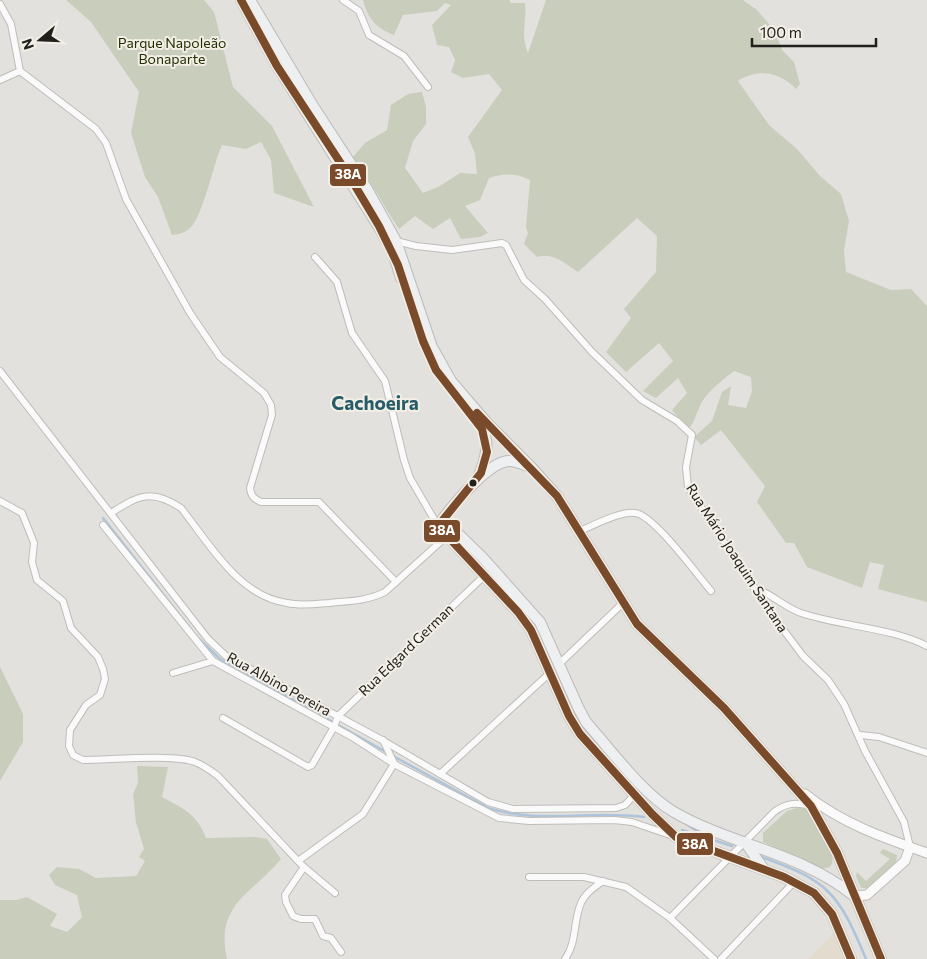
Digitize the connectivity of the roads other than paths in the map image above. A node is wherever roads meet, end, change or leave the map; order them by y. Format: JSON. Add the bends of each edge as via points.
{"nodes":[{"id":1,"x":241,"y":0,"type":"edge"},
{"id":2,"x":250,"y":0,"type":"edge"},
{"id":3,"x":343,"y":0,"type":"edge"},
{"id":4,"x":0,"y":4,"type":"edge"},
{"id":5,"x":20,"y":72,"type":"junction"},
{"id":6,"x":0,"y":80,"type":"edge"},
{"id":7,"x":428,"y":87,"type":"dead end"},
{"id":8,"x":396,"y":242,"type":"junction"},
{"id":9,"x":316,"y":257,"type":"dead end"},
{"id":10,"x":0,"y":372,"type":"edge"},
{"id":11,"x":532,"y":468,"type":"junction"},
{"id":12,"x":476,"y":481,"type":"junction"},
{"id":13,"x":0,"y":501,"type":"edge"},
{"id":14,"x":111,"y":513,"type":"junction"},
{"id":15,"x":440,"y":523,"type":"junction"},
{"id":16,"x":103,"y":525,"type":"dead end"},
{"id":17,"x":580,"y":531,"type":"junction"},
{"id":18,"x":450,"y":532,"type":"junction"},
{"id":19,"x":484,"y":576,"type":"junction"},
{"id":20,"x":396,"y":582,"type":"junction"},
{"id":21,"x":754,"y":588,"type":"junction"},
{"id":22,"x":711,"y":591,"type":"dead end"},
{"id":23,"x":623,"y":603,"type":"junction"},
{"id":24,"x":927,"y":646,"type":"edge"},
{"id":25,"x":213,"y":660,"type":"junction"},
{"id":26,"x":554,"y":669,"type":"junction"},
{"id":27,"x":174,"y":673,"type":"dead end"},
{"id":28,"x":223,"y":718,"type":"dead end"},
{"id":29,"x":336,"y":722,"type":"junction"},
{"id":30,"x":860,"y":736,"type":"junction"},
{"id":31,"x":382,"y":740,"type":"junction"},
{"id":32,"x":927,"y":753,"type":"edge"},
{"id":33,"x":393,"y":761,"type":"junction"},
{"id":34,"x":440,"y":774,"type":"junction"},
{"id":35,"x":793,"y":785,"type":"junction"},
{"id":36,"x":635,"y":794,"type":"junction"},
{"id":37,"x":811,"y":806,"type":"junction"},
{"id":38,"x":676,"y":836,"type":"junction"},
{"id":39,"x":745,"y":842,"type":"junction"},
{"id":40,"x":910,"y":847,"type":"junction"},
{"id":41,"x":837,"y":853,"type":"junction"},
{"id":42,"x":927,"y":853,"type":"edge"},
{"id":43,"x":729,"y":857,"type":"junction"},
{"id":44,"x":298,"y":861,"type":"junction"},
{"id":45,"x":304,"y":867,"type":"junction"},
{"id":46,"x":764,"y":870,"type":"junction"},
{"id":47,"x":822,"y":873,"type":"junction"},
{"id":48,"x":529,"y":877,"type":"dead end"},
{"id":49,"x":603,"y":881,"type":"junction"},
{"id":50,"x":796,"y":882,"type":"junction"},
{"id":51,"x":336,"y":893,"type":"dead end"},
{"id":52,"x":855,"y":896,"type":"junction"},
{"id":53,"x":670,"y":918,"type":"junction"},
{"id":54,"x":342,"y":952,"type":"dead end"},
{"id":55,"x":565,"y":959,"type":"edge"},
{"id":56,"x":714,"y":959,"type":"edge"},
{"id":57,"x":721,"y":959,"type":"edge"},
{"id":58,"x":852,"y":959,"type":"edge"},
{"id":59,"x":881,"y":959,"type":"edge"}],
"edges":[{"from":1,"to":12,"type":"main road","via":[[276,64],[393,252],[425,348],[444,383],[481,425],[486,446]]},
{"from":2,"to":8,"type":"main road"},
{"from":3,"to":7,"type":"street","via":[[359,11],[369,35],[404,56]]},
{"from":4,"to":5,"type":"street","via":[[11,24]]},
{"from":5,"to":6,"type":"street"},
{"from":5,"to":20,"type":"street","via":[[96,129],[106,143],[126,199],[190,313],[220,357],[264,393],[271,405],[272,415],[250,488],[255,500],[319,502]]},
{"from":8,"to":11,"type":"main road","via":[[432,346],[451,381]]},
{"from":8,"to":21,"type":"street","name":"Rua Mário Joaquim Santana","via":[[452,250],[498,242],[506,246],[524,280],[592,352],[642,400],[692,435],[686,467],[688,487]]},
{"from":9,"to":15,"type":"street","via":[[336,282],[352,333],[386,380],[410,478],[431,515]]},
{"from":10,"to":14,"type":"street","name":"Rua Albino Pereira"},
{"from":11,"to":12,"type":"main road","via":[[506,461]]},
{"from":11,"to":17,"type":"main road","via":[[557,496]]},
{"from":12,"to":15,"type":"main road"},
{"from":13,"to":44,"type":"street","via":[[22,513],[34,543],[32,562],[37,580],[63,601],[71,628],[98,657],[103,668],[105,679],[100,695],[86,705],[70,730],[69,746],[73,755],[83,760],[177,758],[205,766]]},
{"from":14,"to":20,"type":"street","via":[[139,497],[159,496],[172,502],[181,508],[245,585],[286,603],[372,598]]},
{"from":14,"to":29,"type":"street","name":"Rua Albino Pereira","via":[[217,650]]},
{"from":15,"to":18,"type":"main road"},
{"from":16,"to":25,"type":"street","name":"Rua Albino Pereira"},
{"from":17,"to":22,"type":"street","via":[[609,518],[636,513],[645,517],[687,560]]},
{"from":17,"to":23,"type":"main road"},
{"from":18,"to":19,"type":"main road"},
{"from":18,"to":20,"type":"street"},
{"from":18,"to":26,"type":"main road","via":[[540,622]]},
{"from":19,"to":26,"type":"main road","via":[[518,612]]},
{"from":19,"to":29,"type":"street","name":"Rua Edgard German"},
{"from":21,"to":24,"type":"street","via":[[802,613]]},
{"from":21,"to":30,"type":"street","name":"Rua Mário Joaquim Santana","via":[[804,656],[828,680]]},
{"from":23,"to":26,"type":"street"},
{"from":23,"to":35,"type":"main road","via":[[653,641],[724,708]]},
{"from":25,"to":27,"type":"street"},
{"from":25,"to":29,"type":"street","name":"Rua Albino Pereira"},
{"from":26,"to":34,"type":"street"},
{"from":26,"to":36,"type":"main road","via":[[568,716],[580,734]]},
{"from":26,"to":39,"type":"main road","via":[[586,722],[657,799],[694,822]]},
{"from":28,"to":29,"type":"street","name":"Rua Edgard German","via":[[308,767]]},
{"from":29,"to":31,"type":"street","name":"Rua Albino Pereira"},
{"from":29,"to":33,"type":"street","name":"Rua Albino Pereira"},
{"from":30,"to":32,"type":"street","via":[[879,737]]},
{"from":30,"to":40,"type":"street","name":"Rua Mário Joaquim Santana","via":[[904,822]]},
{"from":31,"to":33,"type":"street"},
{"from":31,"to":34,"type":"street","name":"Rua Albino Pereira"},
{"from":33,"to":38,"type":"street","name":"Rua Albino Pereira","via":[[499,818],[529,822],[614,820],[632,822]]},
{"from":33,"to":44,"type":"street","via":[[363,814]]},
{"from":34,"to":36,"type":"street","name":"Rua Albino Pereira","via":[[488,802],[513,809],[616,808],[625,805]]},
{"from":35,"to":37,"type":"main road"},
{"from":35,"to":40,"type":"main road","via":[[822,808],[860,828]]},
{"from":36,"to":38,"type":"main road"},
{"from":37,"to":39,"type":"street","via":[[800,803],[781,807]]},
{"from":37,"to":41,"type":"main road"},
{"from":38,"to":43,"type":"main road"},
{"from":39,"to":43,"type":"street"},
{"from":39,"to":46,"type":"main road"},
{"from":39,"to":47,"type":"main road"},
{"from":40,"to":42,"type":"main road"},
{"from":40,"to":52,"type":"main road","via":[[905,861],[867,896]]},
{"from":41,"to":47,"type":"main road","via":[[834,867]]},
{"from":41,"to":52,"type":"main road"},
{"from":43,"to":46,"type":"main road"},
{"from":43,"to":53,"type":"street"},
{"from":44,"to":45,"type":"street"},
{"from":45,"to":51,"type":"street"},
{"from":45,"to":54,"type":"street","via":[[287,890],[286,902],[297,918],[315,919],[323,936],[331,938]]},
{"from":46,"to":50,"type":"main road"},
{"from":47,"to":52,"type":"main road"},
{"from":48,"to":49,"type":"street"},
{"from":49,"to":53,"type":"street","via":[[626,887]]},
{"from":49,"to":55,"type":"street","via":[[581,902],[572,945]]},
{"from":50,"to":57,"type":"street"},
{"from":50,"to":58,"type":"main road","via":[[814,893],[832,914]]},
{"from":52,"to":59,"type":"main road"},
{"from":53,"to":56,"type":"street"}]}
